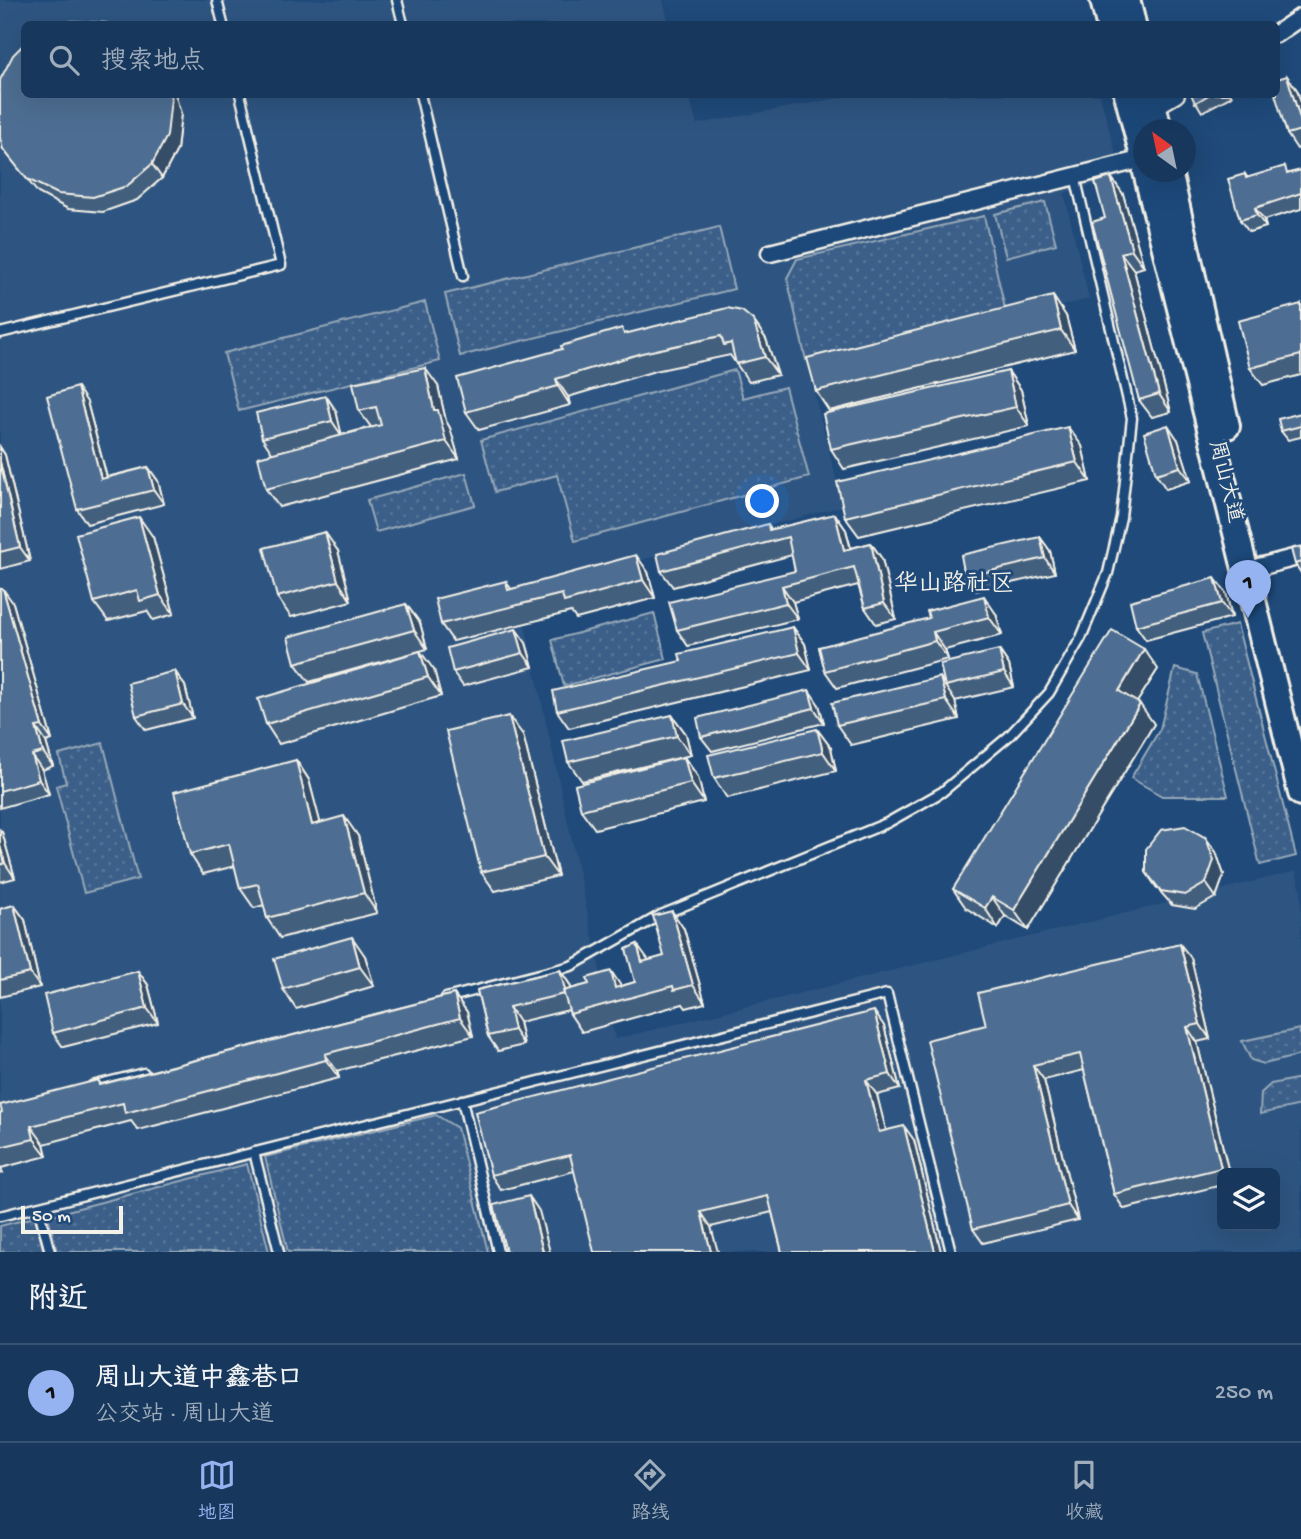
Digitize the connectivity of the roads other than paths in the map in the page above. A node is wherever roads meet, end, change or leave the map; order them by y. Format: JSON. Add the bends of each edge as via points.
{"nodes":[{"id":1,"x":217,"y":0,"type":"edge"},
{"id":2,"x":397,"y":0,"type":"edge"},
{"id":3,"x":1103,"y":0,"type":"edge"},
{"id":4,"x":1127,"y":0,"type":"edge"},
{"id":5,"x":1301,"y":17,"type":"edge"},
{"id":6,"x":222,"y":21,"type":"edge"},
{"id":7,"x":402,"y":21,"type":"edge"},
{"id":8,"x":1108,"y":21,"type":"edge"},
{"id":9,"x":1132,"y":21,"type":"edge"},
{"id":10,"x":1280,"y":31,"type":"edge"},
{"id":11,"x":241,"y":98,"type":"edge"},
{"id":12,"x":420,"y":98,"type":"edge"},
{"id":13,"x":1128,"y":98,"type":"edge"},
{"id":14,"x":1171,"y":98,"type":"edge"},
{"id":15,"x":1155,"y":110,"type":"edge"},
{"id":16,"x":1133,"y":119,"type":"edge"},
{"id":17,"x":1133,"y":162,"type":"edge"},
{"id":18,"x":1075,"y":176,"type":"junction"},
{"id":19,"x":1148,"y":182,"type":"edge"},
{"id":20,"x":1171,"y":182,"type":"edge"},
{"id":21,"x":771,"y":253,"type":"dead end"},
{"id":22,"x":463,"y":276,"type":"dead end"},
{"id":23,"x":0,"y":334,"type":"edge"},
{"id":24,"x":1301,"y":556,"type":"edge"},
{"id":25,"x":1259,"y":567,"type":"junction"},
{"id":26,"x":1301,"y":737,"type":"edge"},
{"id":27,"x":1301,"y":793,"type":"edge"},
{"id":28,"x":439,"y":999,"type":"edge"},
{"id":29,"x":148,"y":1072,"type":"edge"},
{"id":30,"x":85,"y":1088,"type":"edge"},
{"id":31,"x":462,"y":1100,"type":"junction"},
{"id":32,"x":254,"y":1152,"type":"junction"},
{"id":33,"x":38,"y":1207,"type":"junction"},
{"id":34,"x":0,"y":1216,"type":"edge"},
{"id":35,"x":50,"y":1252,"type":"edge"},
{"id":36,"x":279,"y":1252,"type":"edge"},
{"id":37,"x":498,"y":1252,"type":"edge"},
{"id":38,"x":951,"y":1252,"type":"edge"}],
"edges":[{"from":1,"to":6,"type":"lane"},
{"from":2,"to":7,"type":"lane"},
{"from":3,"to":8,"type":"main road"},
{"from":4,"to":9,"type":"main road"},
{"from":5,"to":10,"type":"street"},
{"from":11,"to":23,"type":"lane","via":[[281,265]]},
{"from":12,"to":22,"type":"lane"},
{"from":13,"to":16,"type":"main road"},
{"from":14,"to":15,"type":"street"},
{"from":17,"to":18,"type":"street"},
{"from":18,"to":21,"type":"street"},
{"from":18,"to":28,"type":"lane","via":[[1132,418],[1121,517],[1108,573],[1081,638],[1049,693],[1009,736],[942,792],[887,823],[661,915],[571,966]]},
{"from":19,"to":27,"type":"main road","name":"周山大道"},
{"from":20,"to":25,"type":"main road","name":"周山大道"},
{"from":24,"to":25,"type":"street"},
{"from":25,"to":26,"type":"main road","name":"周山大道"},
{"from":29,"to":30,"type":"lane"},
{"from":31,"to":32,"type":"lane"},
{"from":31,"to":37,"type":"lane"},
{"from":31,"to":38,"type":"lane","via":[[887,994]]},
{"from":32,"to":33,"type":"lane"},
{"from":32,"to":36,"type":"lane"},
{"from":33,"to":34,"type":"lane"},
{"from":33,"to":35,"type":"lane"}]}
